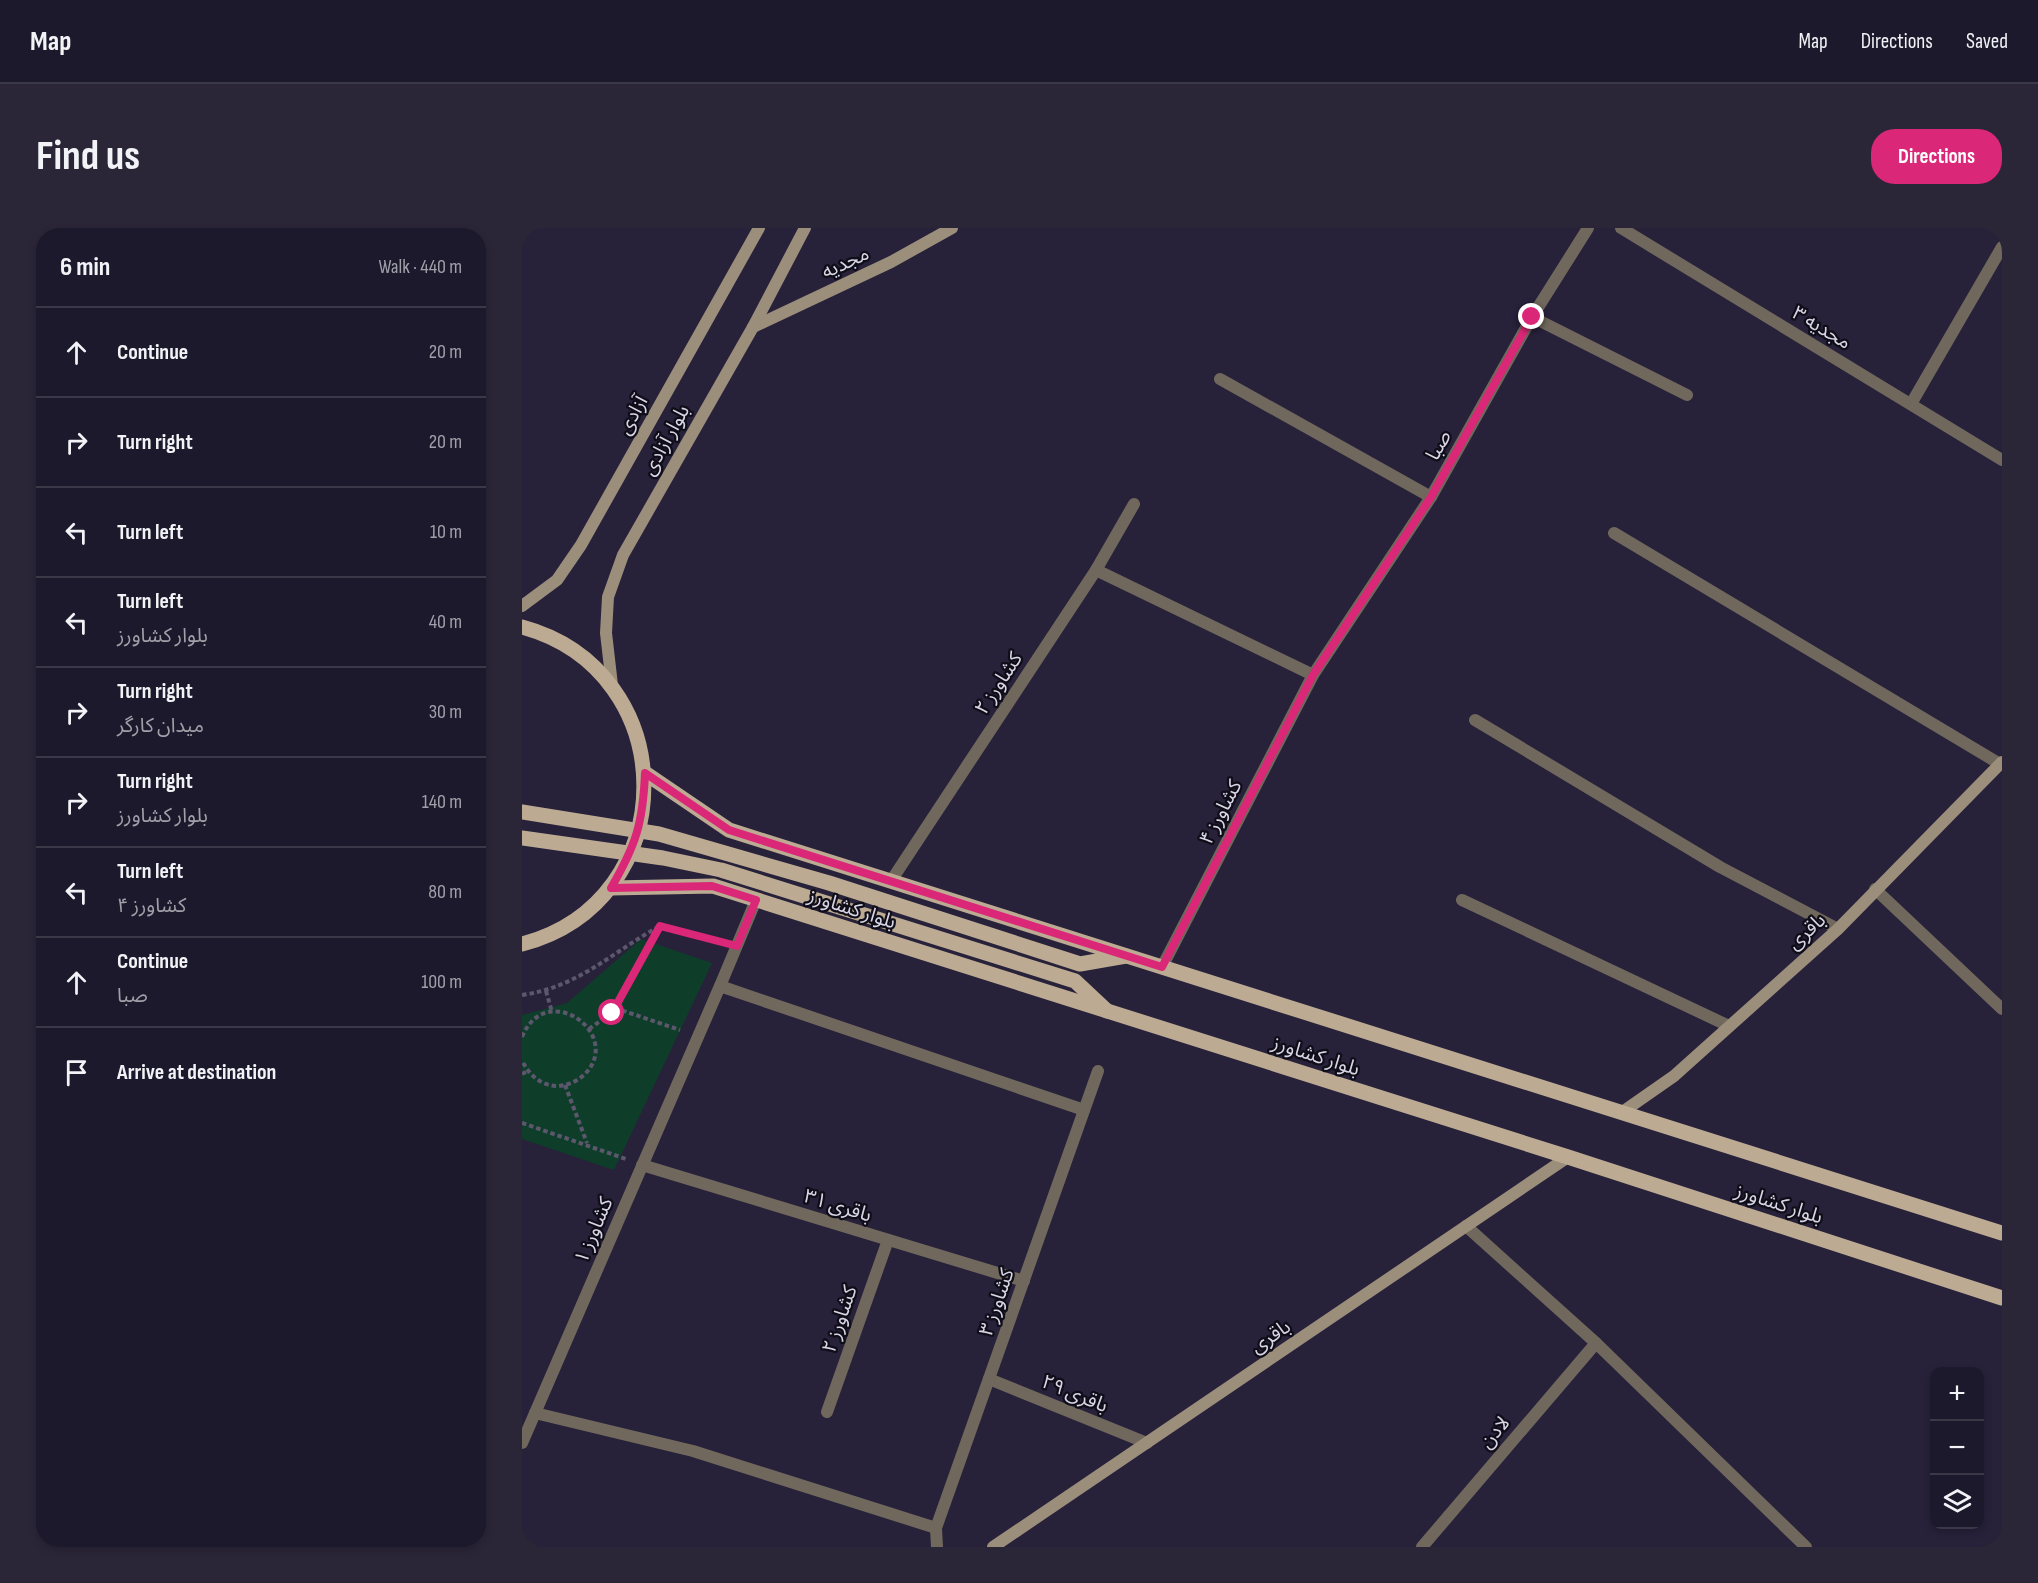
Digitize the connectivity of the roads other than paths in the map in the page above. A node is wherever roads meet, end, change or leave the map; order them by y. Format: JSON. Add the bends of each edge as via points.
{"nodes":[{"id":1,"x":759,"y":228,"type":"edge"},
{"id":2,"x":805,"y":228,"type":"edge"},
{"id":3,"x":951,"y":228,"type":"edge"},
{"id":4,"x":1588,"y":228,"type":"edge"},
{"id":5,"x":1621,"y":228,"type":"edge"},
{"id":6,"x":2002,"y":247,"type":"edge"},
{"id":7,"x":1532,"y":317,"type":"junction"},
{"id":8,"x":753,"y":327,"type":"junction"},
{"id":9,"x":1220,"y":379,"type":"dead end"},
{"id":10,"x":1687,"y":395,"type":"dead end"},
{"id":11,"x":1911,"y":404,"type":"junction"},
{"id":12,"x":2002,"y":460,"type":"edge"},
{"id":13,"x":1431,"y":497,"type":"junction"},
{"id":14,"x":1134,"y":504,"type":"dead end"},
{"id":15,"x":1614,"y":534,"type":"dead end"},
{"id":16,"x":1096,"y":570,"type":"junction"},
{"id":17,"x":522,"y":606,"type":"edge"},
{"id":18,"x":522,"y":627,"type":"edge"},
{"id":19,"x":1313,"y":675,"type":"junction"},
{"id":20,"x":612,"y":685,"type":"junction"},
{"id":21,"x":1475,"y":720,"type":"dead end"},
{"id":22,"x":2001,"y":763,"type":"edge"},
{"id":23,"x":645,"y":773,"type":"junction"},
{"id":24,"x":522,"y":812,"type":"edge"},
{"id":25,"x":522,"y":838,"type":"edge"},
{"id":26,"x":891,"y":881,"type":"junction"},
{"id":27,"x":611,"y":888,"type":"junction"},
{"id":28,"x":1875,"y":889,"type":"junction"},
{"id":29,"x":756,"y":900,"type":"junction"},
{"id":30,"x":1462,"y":900,"type":"dead end"},
{"id":31,"x":1838,"y":929,"type":"junction"},
{"id":32,"x":522,"y":944,"type":"edge"},
{"id":33,"x":1126,"y":956,"type":"junction"},
{"id":34,"x":1162,"y":967,"type":"junction"},
{"id":35,"x":720,"y":986,"type":"junction"},
{"id":36,"x":2002,"y":1009,"type":"edge"},
{"id":37,"x":1107,"y":1011,"type":"junction"},
{"id":38,"x":1729,"y":1026,"type":"junction"},
{"id":39,"x":1098,"y":1071,"type":"dead end"},
{"id":40,"x":1084,"y":1110,"type":"junction"},
{"id":41,"x":1622,"y":1113,"type":"junction"},
{"id":42,"x":1568,"y":1157,"type":"junction"},
{"id":43,"x":642,"y":1165,"type":"junction"},
{"id":44,"x":1466,"y":1226,"type":"junction"},
{"id":45,"x":2002,"y":1233,"type":"edge"},
{"id":46,"x":888,"y":1240,"type":"junction"},
{"id":47,"x":1024,"y":1281,"type":"junction"},
{"id":48,"x":2002,"y":1298,"type":"edge"},
{"id":49,"x":1596,"y":1343,"type":"junction"},
{"id":50,"x":989,"y":1380,"type":"junction"},
{"id":51,"x":827,"y":1412,"type":"dead end"},
{"id":52,"x":535,"y":1413,"type":"junction"},
{"id":53,"x":522,"y":1443,"type":"edge"},
{"id":54,"x":1147,"y":1443,"type":"junction"},
{"id":55,"x":936,"y":1528,"type":"junction"},
{"id":56,"x":1804,"y":1546,"type":"edge"},
{"id":57,"x":937,"y":1547,"type":"edge"},
{"id":58,"x":993,"y":1547,"type":"edge"},
{"id":59,"x":1422,"y":1547,"type":"edge"}],
"edges":[{"from":1,"to":17,"type":"street","name":"آزادی","via":[[581,545],[558,580]]},
{"from":2,"to":8,"type":"street","name":"بلوار آزادی"},
{"from":3,"to":8,"type":"street","name":"مجدیه"},
{"from":4,"to":7,"type":"street","name":"صبا"},
{"from":5,"to":11,"type":"street","name":"مجدیه ۳"},
{"from":6,"to":11,"type":"street"},
{"from":7,"to":10,"type":"street"},
{"from":7,"to":13,"type":"street","name":"صبا"},
{"from":8,"to":20,"type":"street","name":"بلوار آزادی","via":[[623,555],[608,597],[606,633]]},
{"from":9,"to":13,"type":"street"},
{"from":11,"to":12,"type":"street","name":"مجدیه ۳"},
{"from":13,"to":19,"type":"street","name":"صبا"},
{"from":14,"to":16,"type":"street","name":"کشاورز ۲"},
{"from":15,"to":22,"type":"street"},
{"from":16,"to":19,"type":"street"},
{"from":16,"to":26,"type":"street","name":"کشاورز ۲"},
{"from":18,"to":20,"type":"main road","via":[[543,633],[581,654]]},
{"from":19,"to":34,"type":"street","name":"کشاورز ۴"},
{"from":20,"to":23,"type":"main road","via":[[635,726]]},
{"from":21,"to":31,"type":"street","via":[[1720,867]]},
{"from":22,"to":28,"type":"street","name":"باقری"},
{"from":23,"to":26,"type":"main road","name":"بلوار کشاورز","via":[[729,830]]},
{"from":23,"to":27,"type":"main road","via":[[644,814],[632,852]]},
{"from":24,"to":33,"type":"main road","bridge":true,"via":[[659,834],[1080,964]]},
{"from":25,"to":37,"type":"main road","bridge":true,"via":[[721,870],[1075,981]]},
{"from":26,"to":33,"type":"main road","name":"بلوار کشاورز"},
{"from":27,"to":29,"type":"main road","name":"بلوار کشاورز","via":[[712,886]]},
{"from":27,"to":32,"type":"main road","via":[[580,918],[542,939]]},
{"from":28,"to":31,"type":"street","name":"باقری"},
{"from":28,"to":36,"type":"street"},
{"from":29,"to":35,"type":"street","name":"کشاورز ۱"},
{"from":29,"to":37,"type":"main road","name":"بلوار کشاورز"},
{"from":30,"to":38,"type":"street"},
{"from":31,"to":38,"type":"street","name":"باقری"},
{"from":33,"to":34,"type":"main road","name":"بلوار کشاورز"},
{"from":34,"to":41,"type":"main road","name":"بلوار کشاورز"},
{"from":35,"to":40,"type":"street"},
{"from":35,"to":43,"type":"street","name":"کشاورز ۱"},
{"from":37,"to":42,"type":"main road","name":"بلوار کشاورز"},
{"from":38,"to":41,"type":"street","name":"باقری","via":[[1674,1076]]},
{"from":39,"to":40,"type":"street","name":"کشاورز ۳"},
{"from":40,"to":47,"type":"street","name":"کشاورز ۳"},
{"from":41,"to":45,"type":"main road","name":"بلوار کشاورز"},
{"from":42,"to":44,"type":"street","name":"باقری"},
{"from":42,"to":48,"type":"main road","name":"بلوار کشاورز"},
{"from":43,"to":46,"type":"street","name":"باقری ۳۱"},
{"from":43,"to":52,"type":"street","name":"کشاورز ۱"},
{"from":44,"to":49,"type":"street"},
{"from":44,"to":54,"type":"street","name":"باقری"},
{"from":46,"to":47,"type":"street","name":"باقری ۳۱"},
{"from":46,"to":51,"type":"street","name":"کشاورز ۲"},
{"from":47,"to":50,"type":"street","name":"کشاورز ۳"},
{"from":49,"to":56,"type":"street"},
{"from":49,"to":59,"type":"street","name":"لادن"},
{"from":50,"to":54,"type":"street","name":"باقری ۲۹"},
{"from":50,"to":55,"type":"street","name":"کشاورز ۳"},
{"from":52,"to":53,"type":"street","name":"کشاورز ۱"},
{"from":52,"to":55,"type":"street","via":[[693,1451]]},
{"from":54,"to":58,"type":"street","name":"باقری"},
{"from":55,"to":57,"type":"street","name":"کشاورز ۳"}]}
